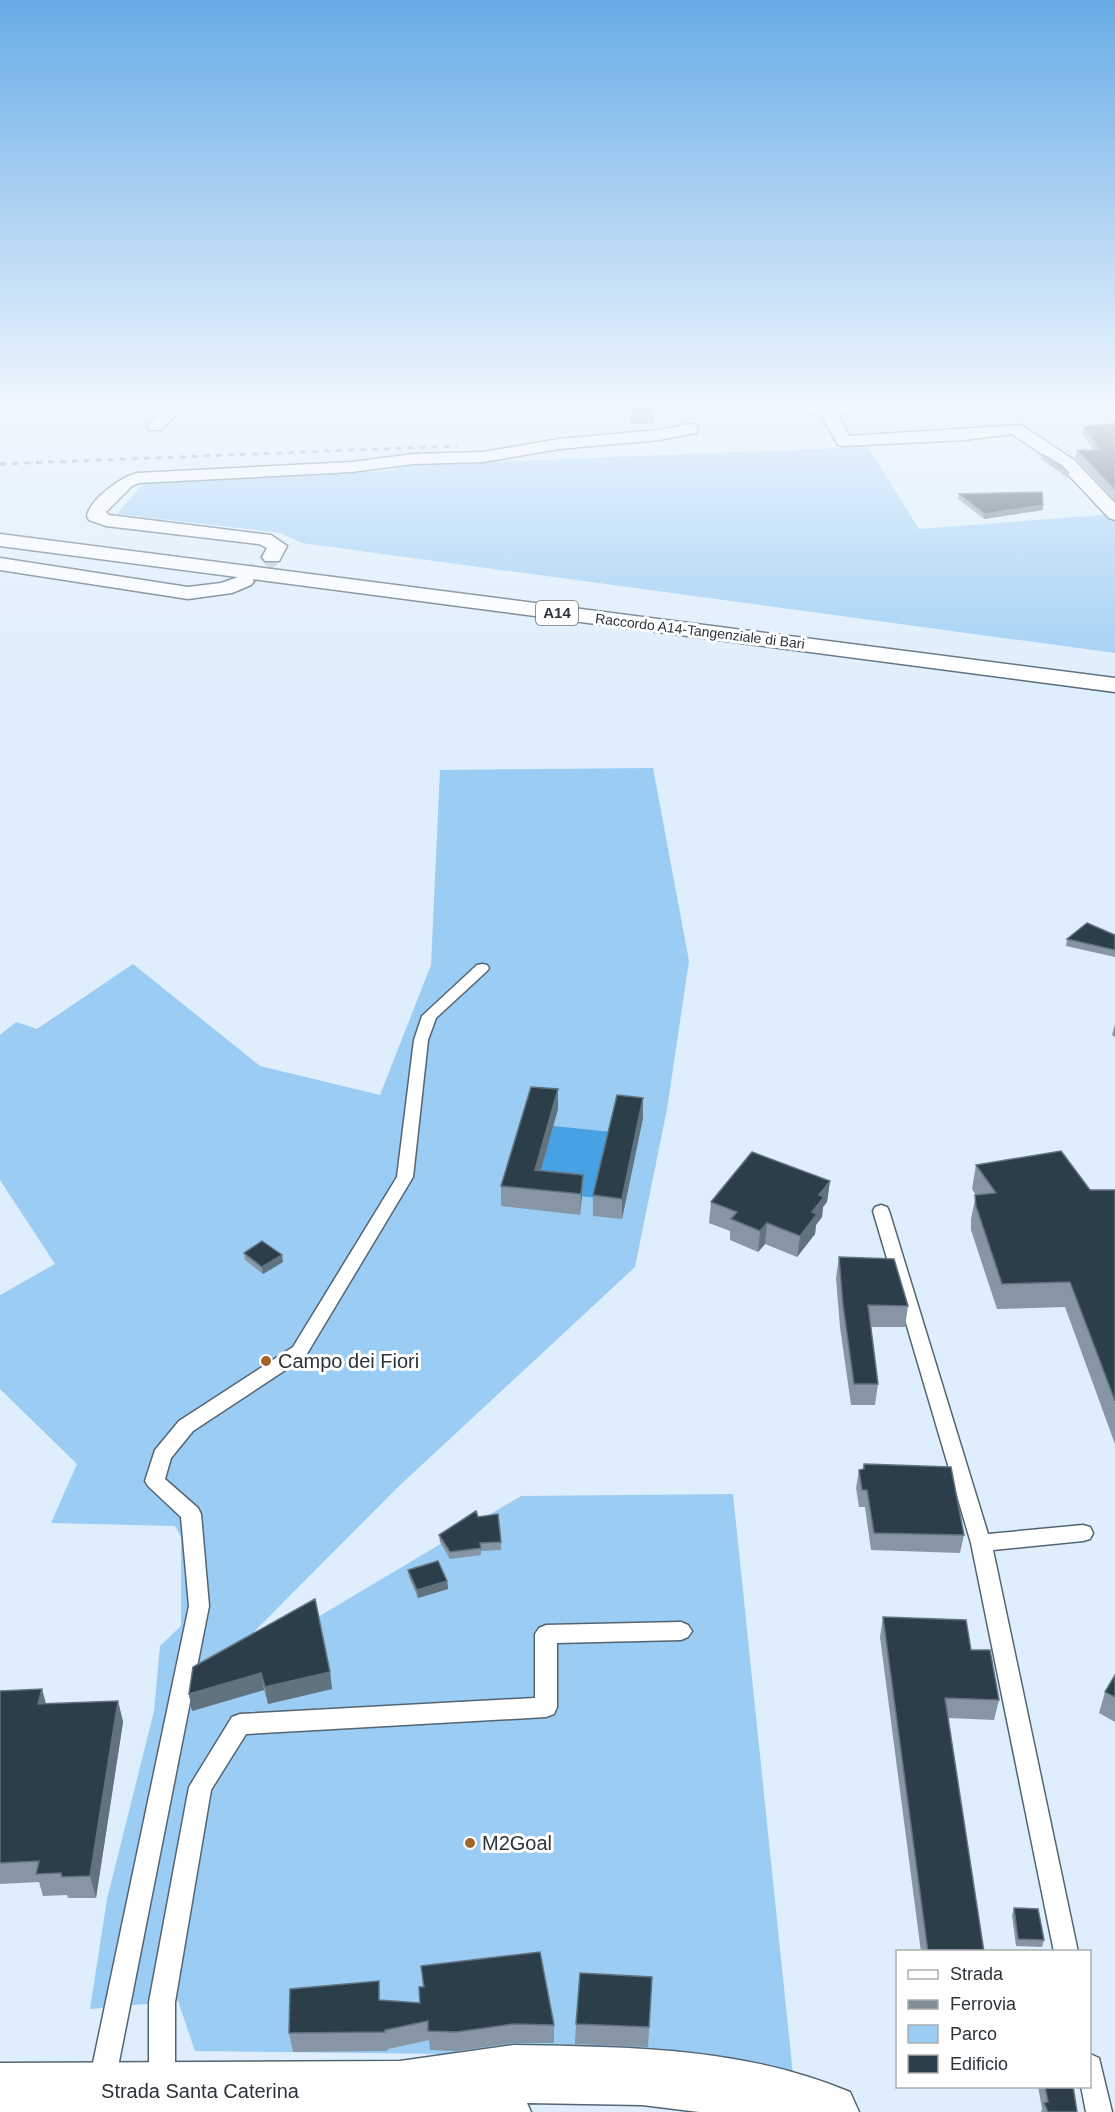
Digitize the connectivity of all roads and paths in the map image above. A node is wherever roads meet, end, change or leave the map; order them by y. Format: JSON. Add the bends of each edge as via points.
{"nodes":[{"id":1,"x":107,"y":502,"type":"edge"},
{"id":2,"x":1103,"y":502,"type":"edge"},
{"id":3,"x":1115,"y":514,"type":"edge"},
{"id":4,"x":0,"y":530,"type":"edge"},
{"id":5,"x":0,"y":540,"type":"edge"},
{"id":6,"x":272,"y":557,"type":"dead end"},
{"id":7,"x":0,"y":564,"type":"edge"},
{"id":8,"x":244,"y":581,"type":"tunnel mouth"},
{"id":9,"x":1115,"y":674,"type":"edge"},
{"id":10,"x":1115,"y":685,"type":"edge"},
{"id":11,"x":482,"y":968,"type":"dead end"},
{"id":12,"x":881,"y":1211,"type":"dead end"},
{"id":13,"x":1083,"y":1533,"type":"dead end"},
{"id":14,"x":981,"y":1543,"type":"junction"},
{"id":15,"x":681,"y":1631,"type":"dead end"},
{"id":16,"x":1066,"y":1950,"type":"edge"},
{"id":17,"x":1091,"y":2076,"type":"edge"},
{"id":18,"x":162,"y":2090,"type":"junction"},
{"id":19,"x":0,"y":2092,"type":"edge"},
{"id":20,"x":100,"y":2092,"type":"junction"},
{"id":21,"x":381,"y":2097,"type":"edge"},
{"id":22,"x":502,"y":2112,"type":"edge"},
{"id":23,"x":830,"y":2112,"type":"edge"},
{"id":24,"x":1099,"y":2112,"type":"edge"}],
"edges":[{"from":1,"to":6,"type":"street","via":[[96,516],[264,539],[277,546]]},
{"from":2,"to":3,"type":"street"},
{"from":4,"to":9,"type":"main road","name":"Raccordo A14-Tangenziale di Bari","number":"A14"},
{"from":5,"to":10,"type":"main road","name":"Raccordo A14-Tangenziale di Bari","number":"A14"},
{"from":7,"to":8,"type":"street","via":[[188,593],[225,589]]},
{"from":11,"to":20,"type":"lane","via":[[429,1016],[421,1040],[405,1177],[299,1352],[186,1426],[162,1455],[155,1481],[191,1514],[199,1606]]},
{"from":12,"to":14,"type":"lane"},
{"from":13,"to":14,"type":"lane"},
{"from":14,"to":16,"type":"lane"},
{"from":15,"to":18,"type":"lane","via":[[546,1634],[546,1707],[240,1724],[200,1787],[162,2002]]},
{"from":17,"to":24,"type":"lane"},
{"from":18,"to":20,"type":"main road","name":"Strada Santa Caterina"},
{"from":18,"to":21,"type":"main road","name":"Strada Santa Caterina"},
{"from":19,"to":20,"type":"main road","name":"Strada Santa Caterina"},
{"from":21,"to":22,"type":"main road","name":"Strada Santa Caterina"},
{"from":21,"to":23,"type":"main road","name":"Strada Santa Caterina","via":[[514,2074],[642,2076],[759,2091]]}]}
